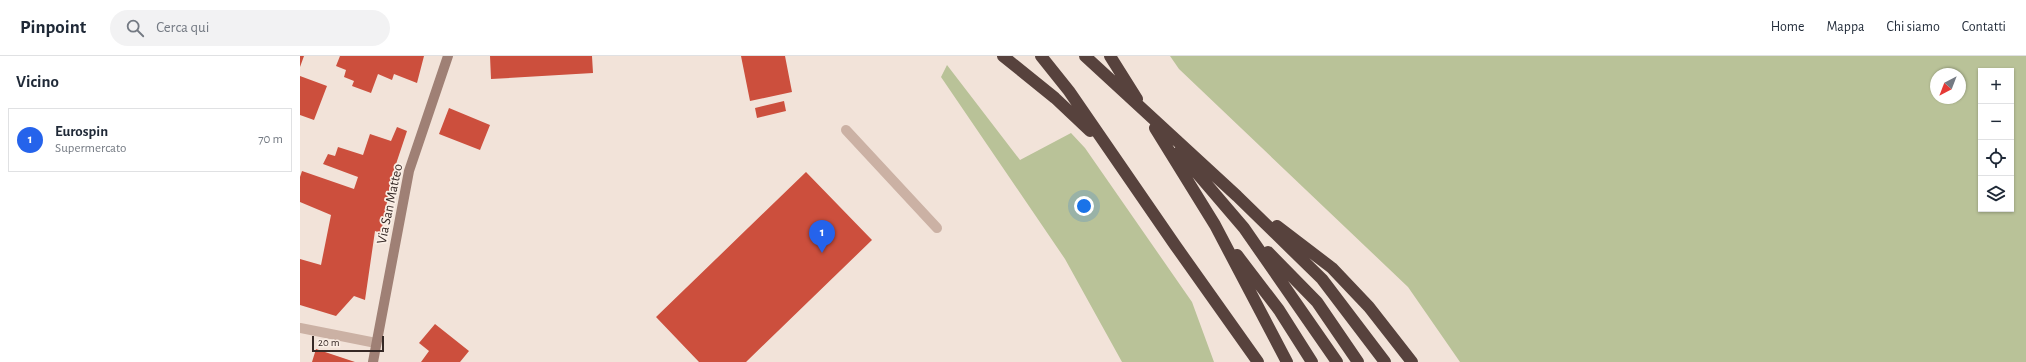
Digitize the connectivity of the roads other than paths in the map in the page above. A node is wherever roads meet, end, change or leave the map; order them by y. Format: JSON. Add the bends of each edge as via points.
{"nodes":[{"id":1,"x":448,"y":56,"type":"edge"},
{"id":2,"x":1003,"y":56,"type":"edge"},
{"id":3,"x":1041,"y":56,"type":"edge"},
{"id":4,"x":1085,"y":56,"type":"edge"},
{"id":5,"x":1110,"y":56,"type":"edge"},
{"id":6,"x":1147,"y":115,"type":"junction"},
{"id":7,"x":846,"y":130,"type":"dead end"},
{"id":8,"x":1108,"y":147,"type":"junction"},
{"id":9,"x":1237,"y":196,"type":"junction"},
{"id":10,"x":1215,"y":225,"type":"junction"},
{"id":11,"x":937,"y":228,"type":"dead end"},
{"id":12,"x":1244,"y":228,"type":"junction"},
{"id":13,"x":1224,"y":314,"type":"junction"},
{"id":14,"x":300,"y":328,"type":"edge"},
{"id":15,"x":376,"y":343,"type":"junction"},
{"id":16,"x":373,"y":362,"type":"edge"},
{"id":17,"x":1248,"y":362,"type":"edge"},
{"id":18,"x":1258,"y":362,"type":"edge"},
{"id":19,"x":1287,"y":362,"type":"edge"},
{"id":20,"x":1312,"y":362,"type":"edge"},
{"id":21,"x":1336,"y":362,"type":"edge"},
{"id":22,"x":1358,"y":362,"type":"edge"},
{"id":23,"x":1385,"y":362,"type":"edge"},
{"id":24,"x":1412,"y":362,"type":"edge"}],
"edges":[{"from":1,"to":15,"type":"street","name":"Via San Matteo","via":[[409,171]]},
{"from":2,"to":8,"type":"highway","via":[[1055,98]]},
{"from":3,"to":8,"type":"highway","via":[[1065,85]]},
{"from":4,"to":6,"type":"highway"},
{"from":5,"to":6,"type":"highway"},
{"from":6,"to":9,"type":"highway"},
{"from":6,"to":10,"type":"highway"},
{"from":6,"to":12,"type":"highway"},
{"from":7,"to":11,"type":"street"},
{"from":8,"to":13,"type":"highway"},
{"from":9,"to":23,"type":"highway","via":[[1322,279]]},
{"from":9,"to":24,"type":"highway","via":[[1332,268],[1369,307]]},
{"from":10,"to":19,"type":"highway"},
{"from":10,"to":20,"type":"highway","via":[[1279,310]]},
{"from":12,"to":21,"type":"highway"},
{"from":12,"to":22,"type":"highway","via":[[1317,302]]},
{"from":13,"to":17,"type":"highway"},
{"from":13,"to":18,"type":"highway"},
{"from":14,"to":15,"type":"street"},
{"from":15,"to":16,"type":"street","name":"Via San Matteo"}]}
